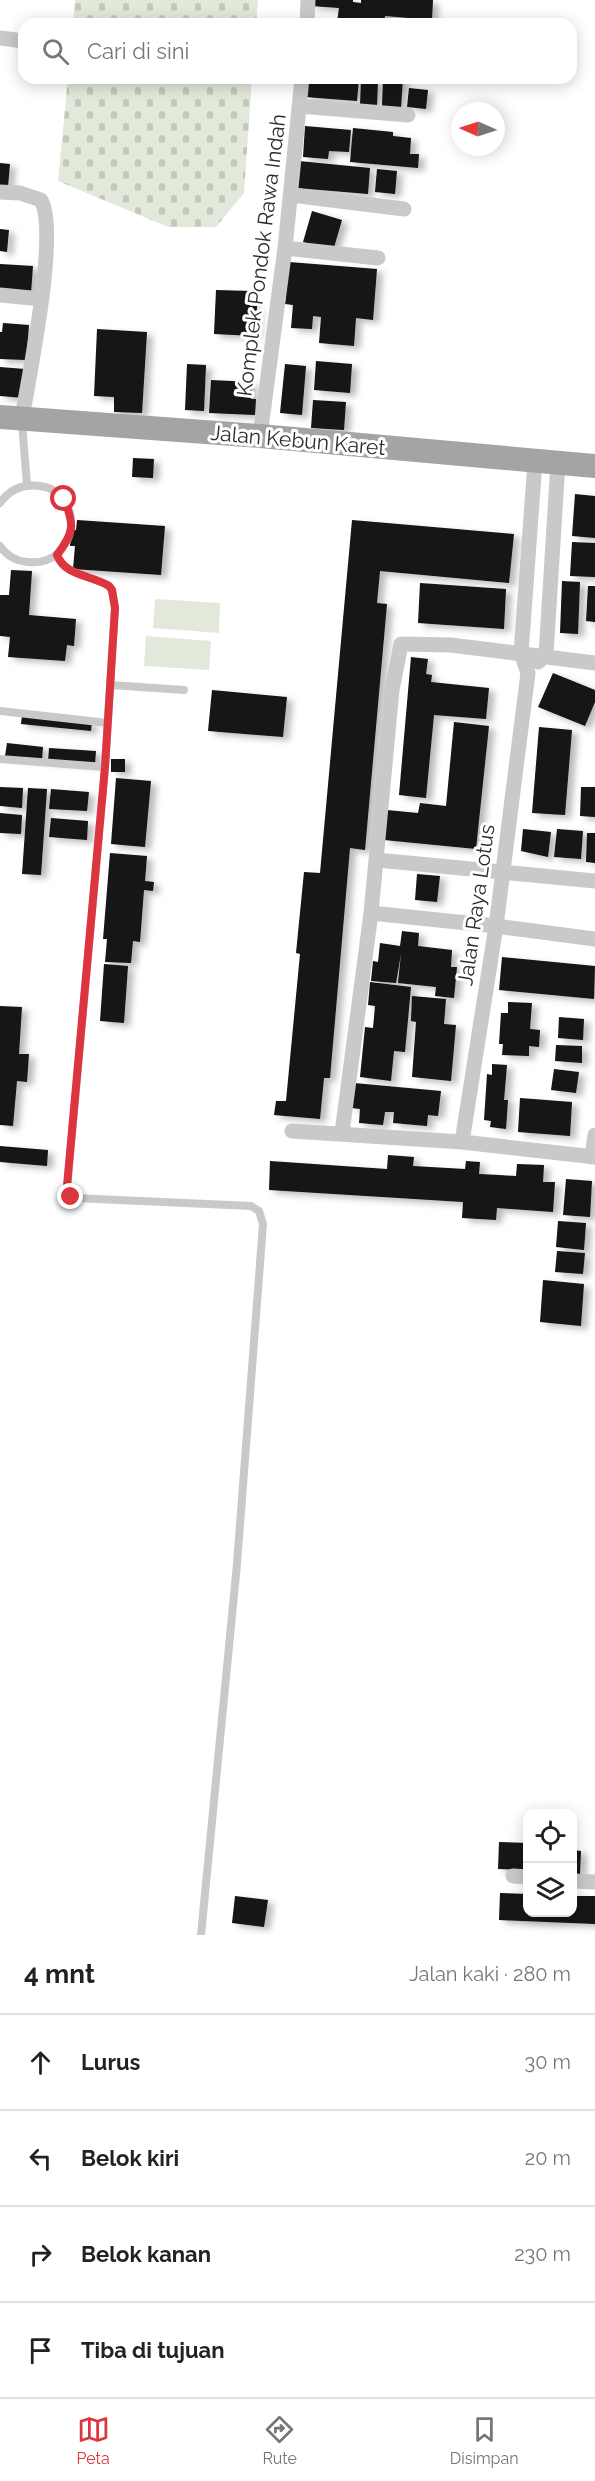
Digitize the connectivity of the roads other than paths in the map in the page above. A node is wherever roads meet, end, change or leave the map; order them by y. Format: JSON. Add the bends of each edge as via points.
{"nodes":[{"id":1,"x":308,"y":0,"type":"edge"},
{"id":2,"x":307,"y":18,"type":"edge"},
{"id":3,"x":0,"y":38,"type":"edge"},
{"id":4,"x":18,"y":40,"type":"edge"},
{"id":5,"x":301,"y":84,"type":"edge"},
{"id":6,"x":299,"y":106,"type":"junction"},
{"id":7,"x":408,"y":115,"type":"dead end"},
{"id":8,"x":0,"y":192,"type":"edge"},
{"id":9,"x":291,"y":195,"type":"junction"},
{"id":10,"x":404,"y":209,"type":"dead end"},
{"id":11,"x":285,"y":248,"type":"junction"},
{"id":12,"x":378,"y":258,"type":"dead end"},
{"id":13,"x":0,"y":295,"type":"edge"},
{"id":14,"x":42,"y":299,"type":"junction"},
{"id":15,"x":11,"y":418,"type":"edge"},
{"id":16,"x":260,"y":436,"type":"junction"},
{"id":17,"x":547,"y":462,"type":"junction"},
{"id":18,"x":595,"y":466,"type":"edge"},
{"id":19,"x":27,"y":484,"type":"junction"},
{"id":20,"x":0,"y":503,"type":"edge"},
{"id":21,"x":0,"y":546,"type":"edge"},
{"id":22,"x":57,"y":555,"type":"junction"},
{"id":23,"x":521,"y":653,"type":"junction"},
{"id":24,"x":546,"y":655,"type":"junction"},
{"id":25,"x":595,"y":663,"type":"edge"},
{"id":26,"x":528,"y":673,"type":"junction"},
{"id":27,"x":111,"y":685,"type":"junction"},
{"id":28,"x":184,"y":690,"type":"dead end"},
{"id":29,"x":0,"y":711,"type":"edge"},
{"id":30,"x":108,"y":723,"type":"junction"},
{"id":31,"x":0,"y":759,"type":"edge"},
{"id":32,"x":105,"y":767,"type":"junction"},
{"id":33,"x":377,"y":860,"type":"junction"},
{"id":34,"x":503,"y":871,"type":"junction"},
{"id":35,"x":595,"y":881,"type":"edge"},
{"id":36,"x":371,"y":913,"type":"junction"},
{"id":37,"x":496,"y":926,"type":"junction"},
{"id":38,"x":595,"y":939,"type":"edge"},
{"id":39,"x":292,"y":1131,"type":"dead end"},
{"id":40,"x":342,"y":1133,"type":"junction"},
{"id":41,"x":595,"y":1135,"type":"edge"},
{"id":42,"x":462,"y":1142,"type":"junction"},
{"id":43,"x":593,"y":1157,"type":"edge"},
{"id":44,"x":577,"y":1881,"type":"edge"},
{"id":45,"x":595,"y":1882,"type":"edge"},
{"id":46,"x":201,"y":1935,"type":"edge"}],
"edges":[{"from":1,"to":2,"type":"street"},
{"from":3,"to":4,"type":"street"},
{"from":5,"to":6,"type":"street","name":"Komplek Pondok Rawa Indah"},
{"from":6,"to":7,"type":"street"},
{"from":6,"to":9,"type":"street","name":"Komplek Pondok Rawa Indah"},
{"from":8,"to":14,"type":"street","via":[[41,200],[46,208]]},
{"from":9,"to":10,"type":"street"},
{"from":9,"to":11,"type":"street","name":"Komplek Pondok Rawa Indah"},
{"from":11,"to":12,"type":"street"},
{"from":11,"to":16,"type":"street","name":"Komplek Pondok Rawa Indah"},
{"from":13,"to":14,"type":"street"},
{"from":14,"to":15,"type":"street"},
{"from":15,"to":16,"type":"main road","name":"Jalan Kebun Karet"},
{"from":15,"to":19,"type":"lane"},
{"from":16,"to":17,"type":"main road","name":"Jalan Kebun Karet"},
{"from":17,"to":18,"type":"main road","name":"Jalan Kebun Karet"},
{"from":17,"to":23,"type":"street"},
{"from":17,"to":24,"type":"street"},
{"from":19,"to":20,"type":"lane","via":[[8,493]]},
{"from":19,"to":22,"type":"lane","via":[[47,487],[64,499],[72,518],[69,539]]},
{"from":21,"to":22,"type":"lane","via":[[18,561],[38,563]]},
{"from":22,"to":27,"type":"lane","via":[[63,567],[112,590],[115,608]]},
{"from":23,"to":24,"type":"street"},
{"from":23,"to":26,"type":"street"},
{"from":23,"to":33,"type":"street","via":[[401,644],[392,690]]},
{"from":24,"to":25,"type":"street"},
{"from":24,"to":26,"type":"street"},
{"from":26,"to":34,"type":"street","name":"Jalan Raya Lotus"},
{"from":27,"to":28,"type":"lane"},
{"from":27,"to":30,"type":"lane"},
{"from":29,"to":30,"type":"lane"},
{"from":30,"to":32,"type":"lane"},
{"from":31,"to":32,"type":"lane"},
{"from":32,"to":46,"type":"lane","via":[[68,1194],[75,1198],[251,1206],[259,1211],[263,1224],[237,1564]]},
{"from":33,"to":34,"type":"street"},
{"from":33,"to":36,"type":"street"},
{"from":34,"to":35,"type":"street"},
{"from":34,"to":37,"type":"street","name":"Jalan Raya Lotus"},
{"from":36,"to":37,"type":"street"},
{"from":36,"to":40,"type":"street"},
{"from":37,"to":38,"type":"street"},
{"from":37,"to":42,"type":"street","name":"Jalan Raya Lotus"},
{"from":39,"to":40,"type":"street"},
{"from":40,"to":42,"type":"street"},
{"from":41,"to":43,"type":"street"},
{"from":42,"to":43,"type":"street"},
{"from":44,"to":45,"type":"street"}]}
